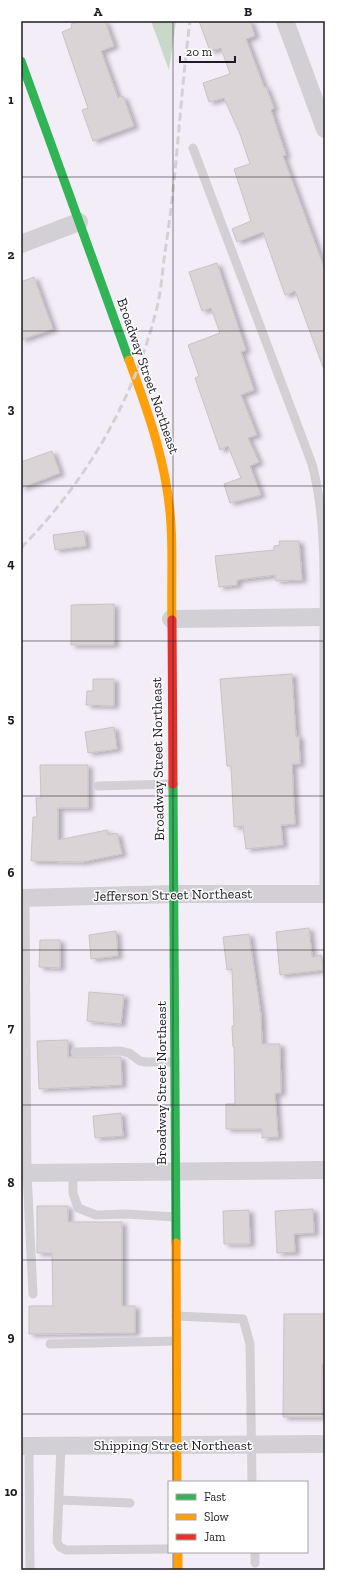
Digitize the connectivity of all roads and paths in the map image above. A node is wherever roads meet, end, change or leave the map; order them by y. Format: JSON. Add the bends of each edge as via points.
{"nodes":[{"id":1,"x":285,"y":21,"type":"edge"},
{"id":2,"x":21,"y":61,"type":"edge"},
{"id":3,"x":325,"y":129,"type":"edge"},
{"id":4,"x":193,"y":148,"type":"dead end"},
{"id":5,"x":79,"y":222,"type":"junction"},
{"id":6,"x":21,"y":244,"type":"edge"},
{"id":7,"x":324,"y":617,"type":"edge"},
{"id":8,"x":171,"y":619,"type":"junction"},
{"id":9,"x":325,"y":675,"type":"edge"},
{"id":10,"x":173,"y":784,"type":"junction"},
{"id":11,"x":98,"y":786,"type":"dead end"},
{"id":12,"x":174,"y":894,"type":"junction"},
{"id":13,"x":325,"y":894,"type":"edge"},
{"id":14,"x":23,"y":898,"type":"edge"},
{"id":15,"x":75,"y":1052,"type":"dead end"},
{"id":16,"x":175,"y":1062,"type":"junction"},
{"id":17,"x":325,"y":1170,"type":"edge"},
{"id":18,"x":175,"y":1172,"type":"junction"},
{"id":19,"x":24,"y":1173,"type":"edge"},
{"id":20,"x":73,"y":1173,"type":"junction"},
{"id":21,"x":175,"y":1217,"type":"junction"},
{"id":22,"x":33,"y":1294,"type":"dead end"},
{"id":23,"x":176,"y":1316,"type":"junction"},
{"id":24,"x":176,"y":1341,"type":"junction"},
{"id":25,"x":50,"y":1344,"type":"dead end"},
{"id":26,"x":325,"y":1444,"type":"edge"},
{"id":27,"x":176,"y":1445,"type":"junction"},
{"id":28,"x":251,"y":1445,"type":"junction"},
{"id":29,"x":25,"y":1446,"type":"edge"},
{"id":30,"x":61,"y":1446,"type":"junction"},
{"id":31,"x":177,"y":1481,"type":"edge"},
{"id":32,"x":252,"y":1481,"type":"edge"},
{"id":33,"x":59,"y":1500,"type":"junction"},
{"id":34,"x":130,"y":1502,"type":"dead end"},
{"id":35,"x":168,"y":1549,"type":"edge"},
{"id":36,"x":178,"y":1553,"type":"edge"},
{"id":37,"x":255,"y":1553,"type":"edge"},
{"id":38,"x":255,"y":1563,"type":"dead end"},
{"id":39,"x":30,"y":1570,"type":"edge"},
{"id":40,"x":178,"y":1570,"type":"edge"}],
"edges":[{"from":1,"to":3,"type":"street"},
{"from":2,"to":5,"type":"main road","name":"Broadway Street Northeast"},
{"from":4,"to":7,"type":"lane","via":[[312,464],[321,506]]},
{"from":5,"to":6,"type":"street"},
{"from":5,"to":8,"type":"main road","name":"Broadway Street Northeast","via":[[151,420],[162,460],[171,525]]},
{"from":7,"to":8,"type":"street"},
{"from":7,"to":9,"type":"lane"},
{"from":8,"to":10,"type":"main road","name":"Broadway Street Northeast"},
{"from":9,"to":13,"type":"lane"},
{"from":10,"to":11,"type":"lane"},
{"from":10,"to":12,"type":"main road","name":"Broadway Street Northeast"},
{"from":12,"to":13,"type":"street","name":"Jefferson Street Northeast"},
{"from":12,"to":14,"type":"street","name":"Jefferson Street Northeast"},
{"from":12,"to":16,"type":"main road","name":"Broadway Street Northeast"},
{"from":14,"to":19,"type":"lane"},
{"from":15,"to":16,"type":"lane","via":[[121,1051],[140,1061]]},
{"from":16,"to":18,"type":"main road","name":"Broadway Street Northeast"},
{"from":17,"to":18,"type":"street"},
{"from":18,"to":20,"type":"street"},
{"from":18,"to":21,"type":"main road","name":"Broadway Street Northeast"},
{"from":19,"to":20,"type":"street"},
{"from":19,"to":22,"type":"lane"},
{"from":20,"to":21,"type":"lane","via":[[73,1193],[78,1208],[96,1215]]},
{"from":21,"to":23,"type":"main road","name":"Broadway Street Northeast"},
{"from":23,"to":24,"type":"main road","name":"Broadway Street Northeast"},
{"from":23,"to":28,"type":"lane","via":[[243,1319],[250,1344]]},
{"from":24,"to":25,"type":"lane"},
{"from":24,"to":27,"type":"main road","name":"Broadway Street Northeast"},
{"from":26,"to":28,"type":"street","name":"Shipping Street Northeast"},
{"from":27,"to":28,"type":"street","name":"Shipping Street Northeast"},
{"from":27,"to":30,"type":"street","name":"Shipping Street Northeast"},
{"from":27,"to":31,"type":"main road","name":"Broadway Street Northeast"},
{"from":28,"to":32,"type":"lane"},
{"from":29,"to":30,"type":"street","name":"Shipping Street Northeast"},
{"from":29,"to":39,"type":"lane"},
{"from":30,"to":33,"type":"lane"},
{"from":33,"to":34,"type":"lane"},
{"from":33,"to":35,"type":"lane","via":[[57,1542],[66,1550]]},
{"from":36,"to":40,"type":"main road"},
{"from":37,"to":38,"type":"lane"}]}
